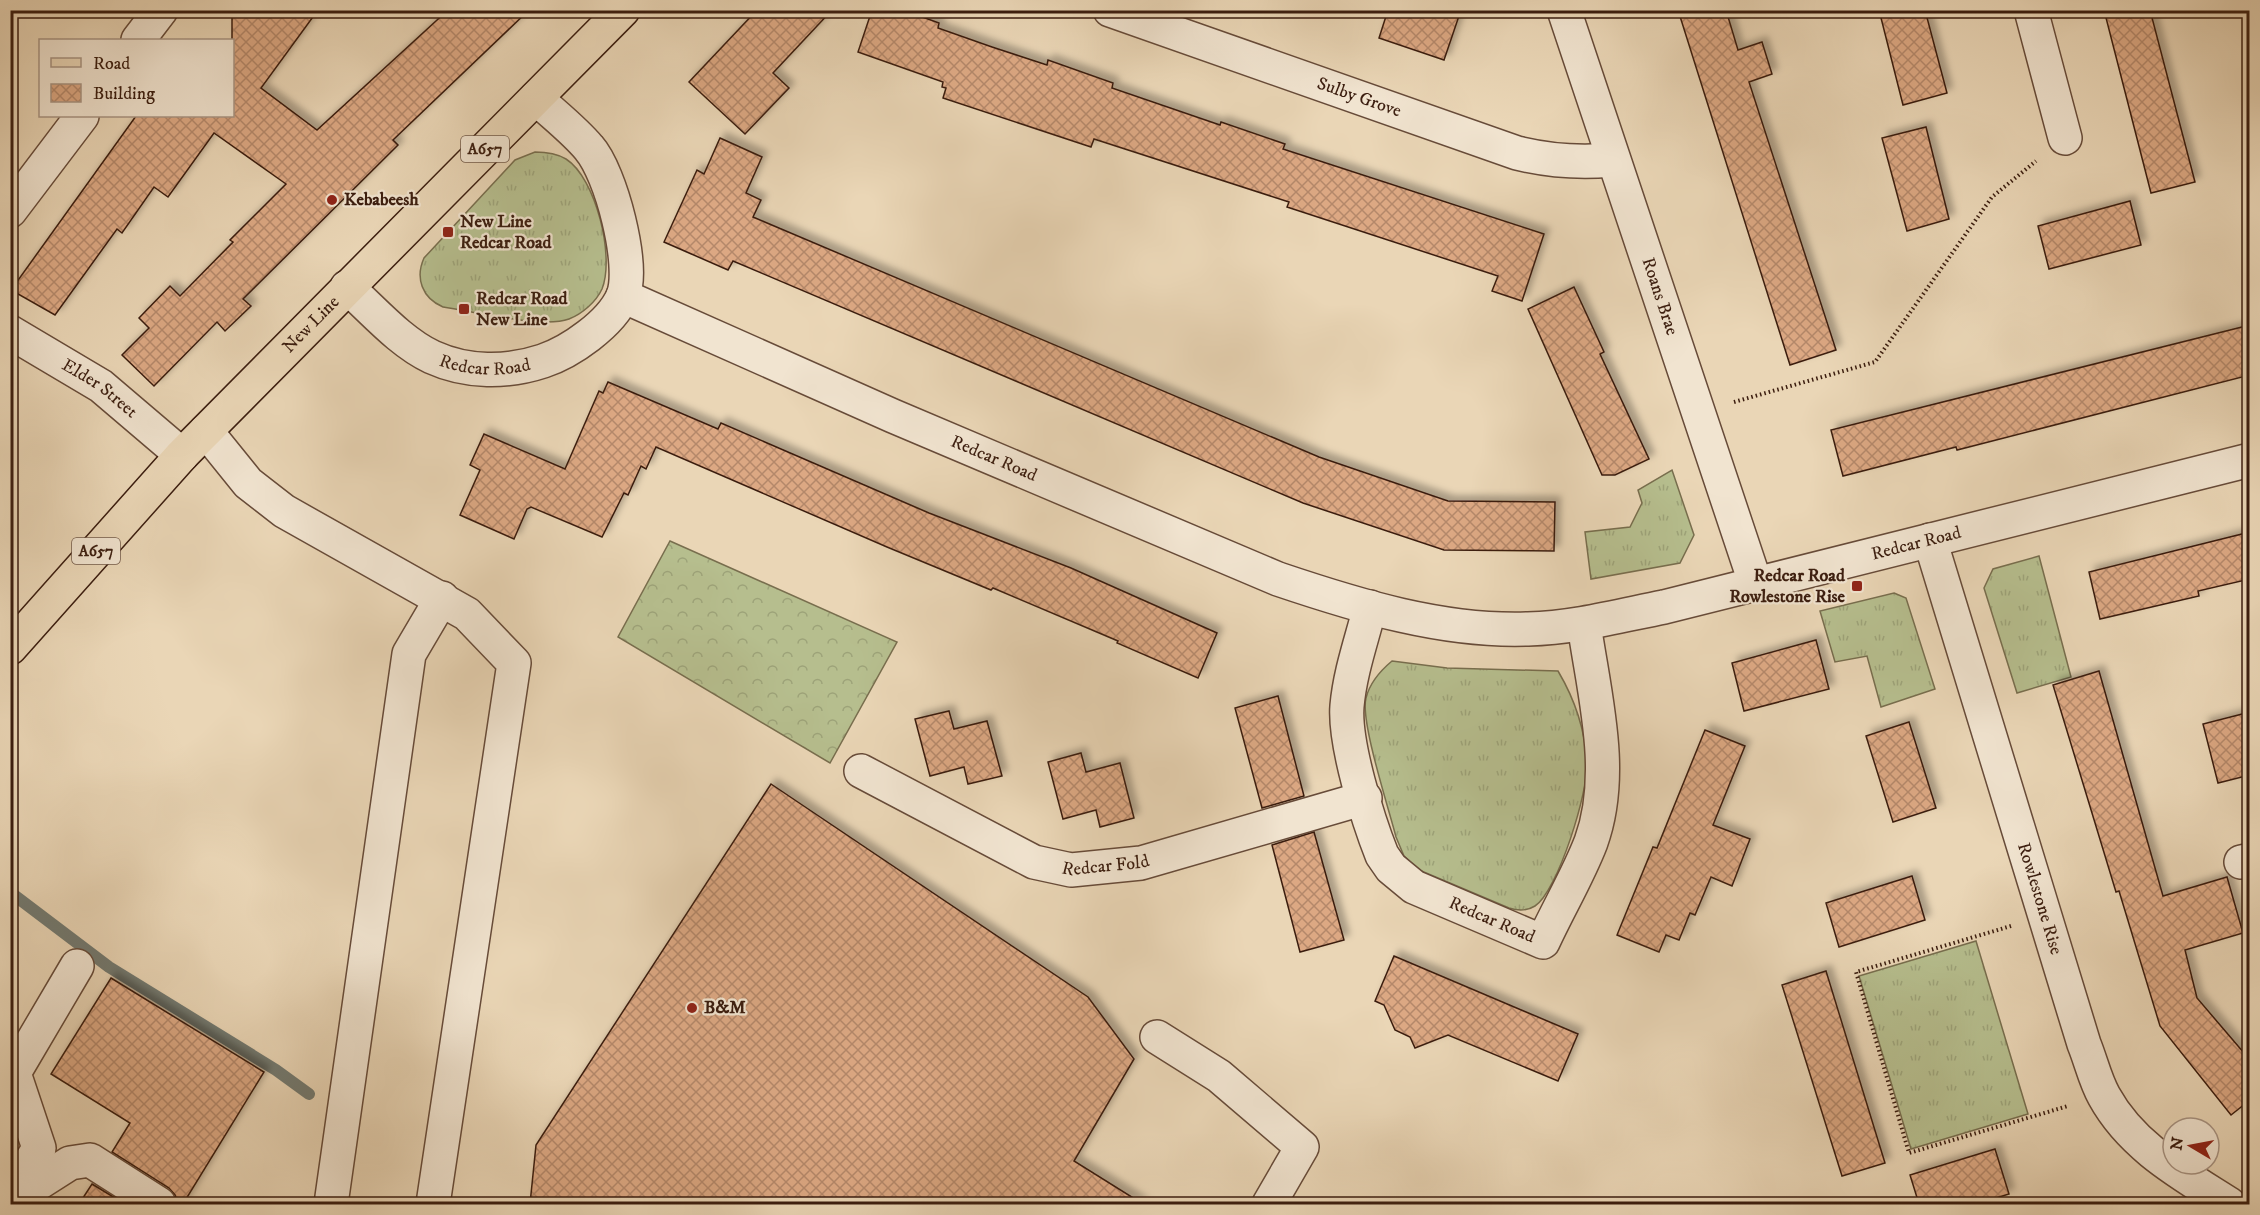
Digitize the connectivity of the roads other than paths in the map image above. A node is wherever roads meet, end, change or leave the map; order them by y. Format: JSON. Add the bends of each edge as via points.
{"nodes":[{"id":1,"x":161,"y":10,"type":"edge"},
{"id":2,"x":623,"y":10,"type":"edge"},
{"id":3,"x":1110,"y":10,"type":"edge"},
{"id":4,"x":1563,"y":10,"type":"edge"},
{"id":5,"x":2031,"y":10,"type":"edge"},
{"id":6,"x":139,"y":39,"type":"edge"},
{"id":7,"x":536,"y":98,"type":"junction"},
{"id":8,"x":81,"y":117,"type":"edge"},
{"id":9,"x":2065,"y":138,"type":"road end"},
{"id":10,"x":1611,"y":160,"type":"junction"},
{"id":11,"x":10,"y":211,"type":"edge"},
{"id":12,"x":347,"y":287,"type":"junction"},
{"id":13,"x":623,"y":296,"type":"junction"},
{"id":14,"x":10,"y":332,"type":"edge"},
{"id":15,"x":206,"y":431,"type":"junction"},
{"id":16,"x":182,"y":455,"type":"junction"},
{"id":17,"x":2250,"y":460,"type":"edge"},
{"id":18,"x":1930,"y":540,"type":"junction"},
{"id":19,"x":1755,"y":582,"type":"junction"},
{"id":20,"x":442,"y":598,"type":"junction"},
{"id":21,"x":1370,"y":607,"type":"junction"},
{"id":22,"x":1584,"y":624,"type":"junction"},
{"id":23,"x":10,"y":648,"type":"edge"},
{"id":24,"x":861,"y":771,"type":"dead end"},
{"id":25,"x":1365,"y":798,"type":"junction"},
{"id":26,"x":77,"y":966,"type":"dead end"},
{"id":27,"x":1157,"y":1037,"type":"dead end"},
{"id":28,"x":12,"y":1072,"type":"edge"},
{"id":29,"x":10,"y":1196,"type":"edge"},
{"id":30,"x":10,"y":1201,"type":"edge"},
{"id":31,"x":159,"y":1204,"type":"edge"},
{"id":32,"x":331,"y":1204,"type":"edge"},
{"id":33,"x":433,"y":1204,"type":"edge"},
{"id":34,"x":1269,"y":1204,"type":"edge"},
{"id":35,"x":2229,"y":1204,"type":"edge"}],
"edges":[{"from":1,"to":6,"type":"street"},
{"from":2,"to":7,"type":"main road","name":"New Line","number":"A657"},
{"from":3,"to":10,"type":"street","name":"Sulby Grove","via":[[1517,153],[1569,162]]},
{"from":4,"to":10,"type":"street","name":"Roans Brae"},
{"from":5,"to":9,"type":"street"},
{"from":7,"to":12,"type":"main road","name":"New Line","number":"A657"},
{"from":7,"to":13,"type":"street","via":[[590,149],[605,176],[622,234]]},
{"from":8,"to":11,"type":"street"},
{"from":10,"to":19,"type":"street","name":"Roans Brae"},
{"from":12,"to":13,"type":"street","name":"Redcar Road","via":[[430,356],[460,366],[492,370],[523,367],[581,342]]},
{"from":12,"to":15,"type":"main road","name":"New Line","number":"A657"},
{"from":13,"to":21,"type":"street","name":"Redcar Road","via":[[893,416],[1278,579]]},
{"from":14,"to":16,"type":"street","name":"Elder Street","via":[[101,386]]},
{"from":15,"to":16,"type":"main road","name":"New Line","number":"A657"},
{"from":15,"to":20,"type":"street","via":[[248,483],[284,511]]},
{"from":16,"to":23,"type":"main road","name":"New Line","number":"A657"},
{"from":17,"to":18,"type":"street","name":"Redcar Road"},
{"from":18,"to":19,"type":"street","name":"Redcar Road"},
{"from":18,"to":35,"type":"street","name":"Rowlestone Rise","via":[[2103,1095],[2126,1130],[2155,1156]]},
{"from":19,"to":22,"type":"street","name":"Redcar Road"},
{"from":20,"to":32,"type":"street","via":[[409,654]]},
{"from":20,"to":33,"type":"street","via":[[467,614],[514,663]]},
{"from":21,"to":22,"type":"street","name":"Redcar Road","via":[[1474,628]]},
{"from":21,"to":25,"type":"street","name":"Redcar Road","via":[[1347,708],[1350,741]]},
{"from":22,"to":25,"type":"street","name":"Redcar Road","via":[[1600,734],[1602,789],[1591,842],[1543,942],[1414,887],[1402,878],[1382,855]]},
{"from":24,"to":25,"type":"street","name":"Redcar Fold","via":[[1034,862],[1071,870],[1141,863]]},
{"from":26,"to":28,"type":"street"},
{"from":27,"to":34,"type":"street","via":[[1219,1076],[1302,1147]]},
{"from":28,"to":29,"type":"street","via":[[39,1148]]},
{"from":30,"to":31,"type":"street","via":[[70,1163],[90,1160]]}]}
